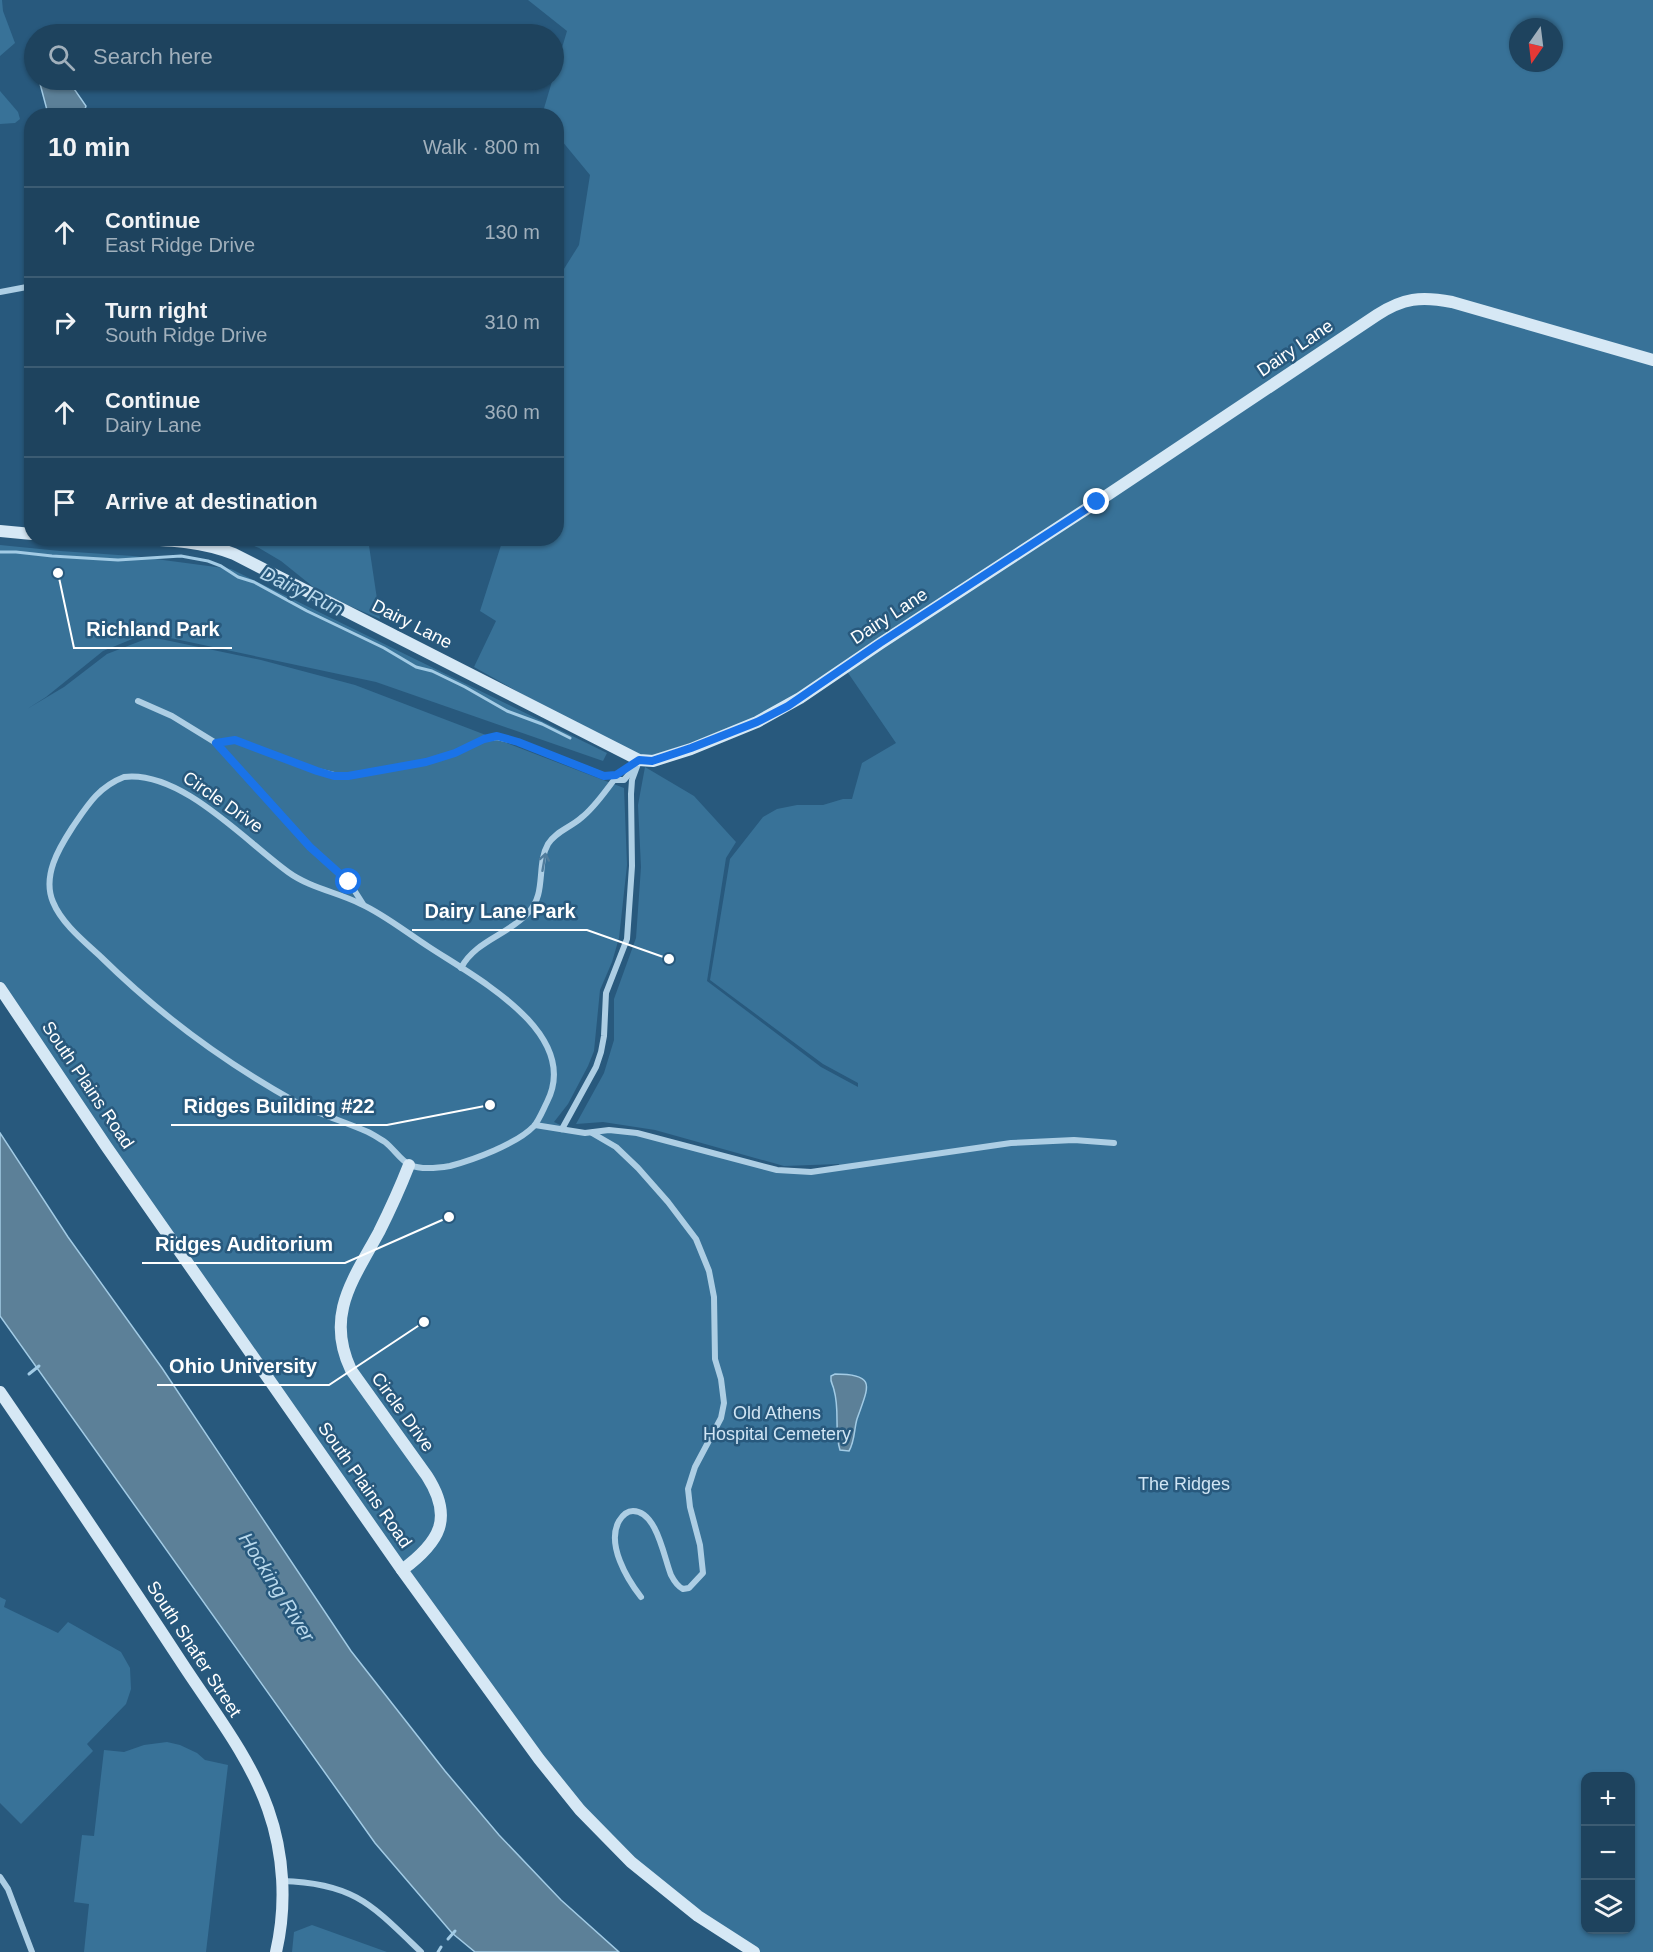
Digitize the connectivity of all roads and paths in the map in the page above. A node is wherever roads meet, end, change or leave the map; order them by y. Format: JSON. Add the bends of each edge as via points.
{"nodes":[{"id":1,"x":24,"y":288,"type":"edge"},
{"id":2,"x":0,"y":292,"type":"edge"},
{"id":3,"x":1653,"y":360,"type":"edge"},
{"id":4,"x":0,"y":531,"type":"edge"},
{"id":5,"x":24,"y":533,"type":"edge"},
{"id":6,"x":209,"y":546,"type":"edge"},
{"id":7,"x":138,"y":701,"type":"dead end"},
{"id":8,"x":216,"y":743,"type":"junction"},
{"id":9,"x":639,"y":760,"type":"junction"},
{"id":10,"x":364,"y":905,"type":"junction"},
{"id":11,"x":461,"y":968,"type":"junction"},
{"id":12,"x":0,"y":988,"type":"edge"},
{"id":13,"x":535,"y":1125,"type":"junction"},
{"id":14,"x":562,"y":1129,"type":"junction"},
{"id":15,"x":592,"y":1134,"type":"junction"},
{"id":16,"x":1114,"y":1143,"type":"dead end"},
{"id":17,"x":409,"y":1165,"type":"junction"},
{"id":18,"x":0,"y":1392,"type":"edge"},
{"id":19,"x":402,"y":1570,"type":"junction"},
{"id":20,"x":641,"y":1597,"type":"dead end"},
{"id":21,"x":0,"y":1877,"type":"edge"},
{"id":22,"x":282,"y":1881,"type":"junction"},
{"id":23,"x":32,"y":1952,"type":"edge"},
{"id":24,"x":276,"y":1952,"type":"edge"},
{"id":25,"x":421,"y":1952,"type":"edge"},
{"id":26,"x":754,"y":1952,"type":"edge"}],
"edges":[{"from":1,"to":2,"type":"street"},
{"from":3,"to":9,"type":"street","name":"Dairy Lane","via":[[1452,302],[1431,298],[1400,302],[788,706],[691,748],[652,761]]},
{"from":4,"to":5,"type":"street"},
{"from":6,"to":9,"type":"street","name":"Dairy Lane","via":[[234,554]]},
{"from":7,"to":8,"type":"street"},
{"from":8,"to":9,"type":"street","via":[[235,740],[334,776],[426,762],[497,736],[604,776],[616,775]]},
{"from":8,"to":10,"type":"street","via":[[310,847],[349,882]]},
{"from":11,"to":9,"type":"street","one_way":true,"via":[[472,952],[527,915],[538,897],[549,842],[582,818],[614,780],[624,780]]},
{"from":9,"to":14,"type":"street","via":[[631,794],[627,939],[606,993],[604,1036],[596,1067]]},
{"from":10,"to":11,"type":"street","name":"Circle Drive"},
{"from":10,"to":17,"type":"street","name":"Circle Drive","via":[[289,873],[190,797],[159,781],[140,777],[124,777],[97,793],[63,841],[51,874],[51,897],[77,934],[172,1020],[295,1102],[385,1142]]},
{"from":11,"to":13,"type":"street","name":"Circle Drive","via":[[525,1015],[548,1049],[553,1085]]},
{"from":12,"to":19,"type":"street","name":"South Plains Road"},
{"from":13,"to":14,"type":"street"},
{"from":13,"to":17,"type":"street","name":"Circle Drive","via":[[514,1140],[460,1163],[436,1167]]},
{"from":14,"to":15,"type":"street"},
{"from":15,"to":16,"type":"street","via":[[609,1130],[637,1133],[794,1173],[1011,1143]]},
{"from":15,"to":20,"type":"street","via":[[616,1147],[638,1168],[696,1239],[714,1297],[713,1349],[723,1390],[723,1411],[688,1489],[704,1573],[689,1588],[678,1586],[651,1523],[644,1515],[629,1511],[617,1524],[616,1544],[624,1568]]},
{"from":17,"to":19,"type":"street","name":"Circle Drive","via":[[350,1286],[341,1313],[340,1334],[351,1370],[427,1476],[442,1508],[435,1537]]},
{"from":18,"to":22,"type":"street","name":"South Shafer Street","via":[[244,1759],[269,1813]]},
{"from":19,"to":26,"type":"street","name":"South Plains Road","via":[[580,1810],[631,1862],[698,1916]]},
{"from":21,"to":23,"type":"street"},
{"from":22,"to":24,"type":"street","name":"South Shafer Street"},
{"from":22,"to":25,"type":"street","via":[[317,1883],[351,1894],[381,1914]]}]}
